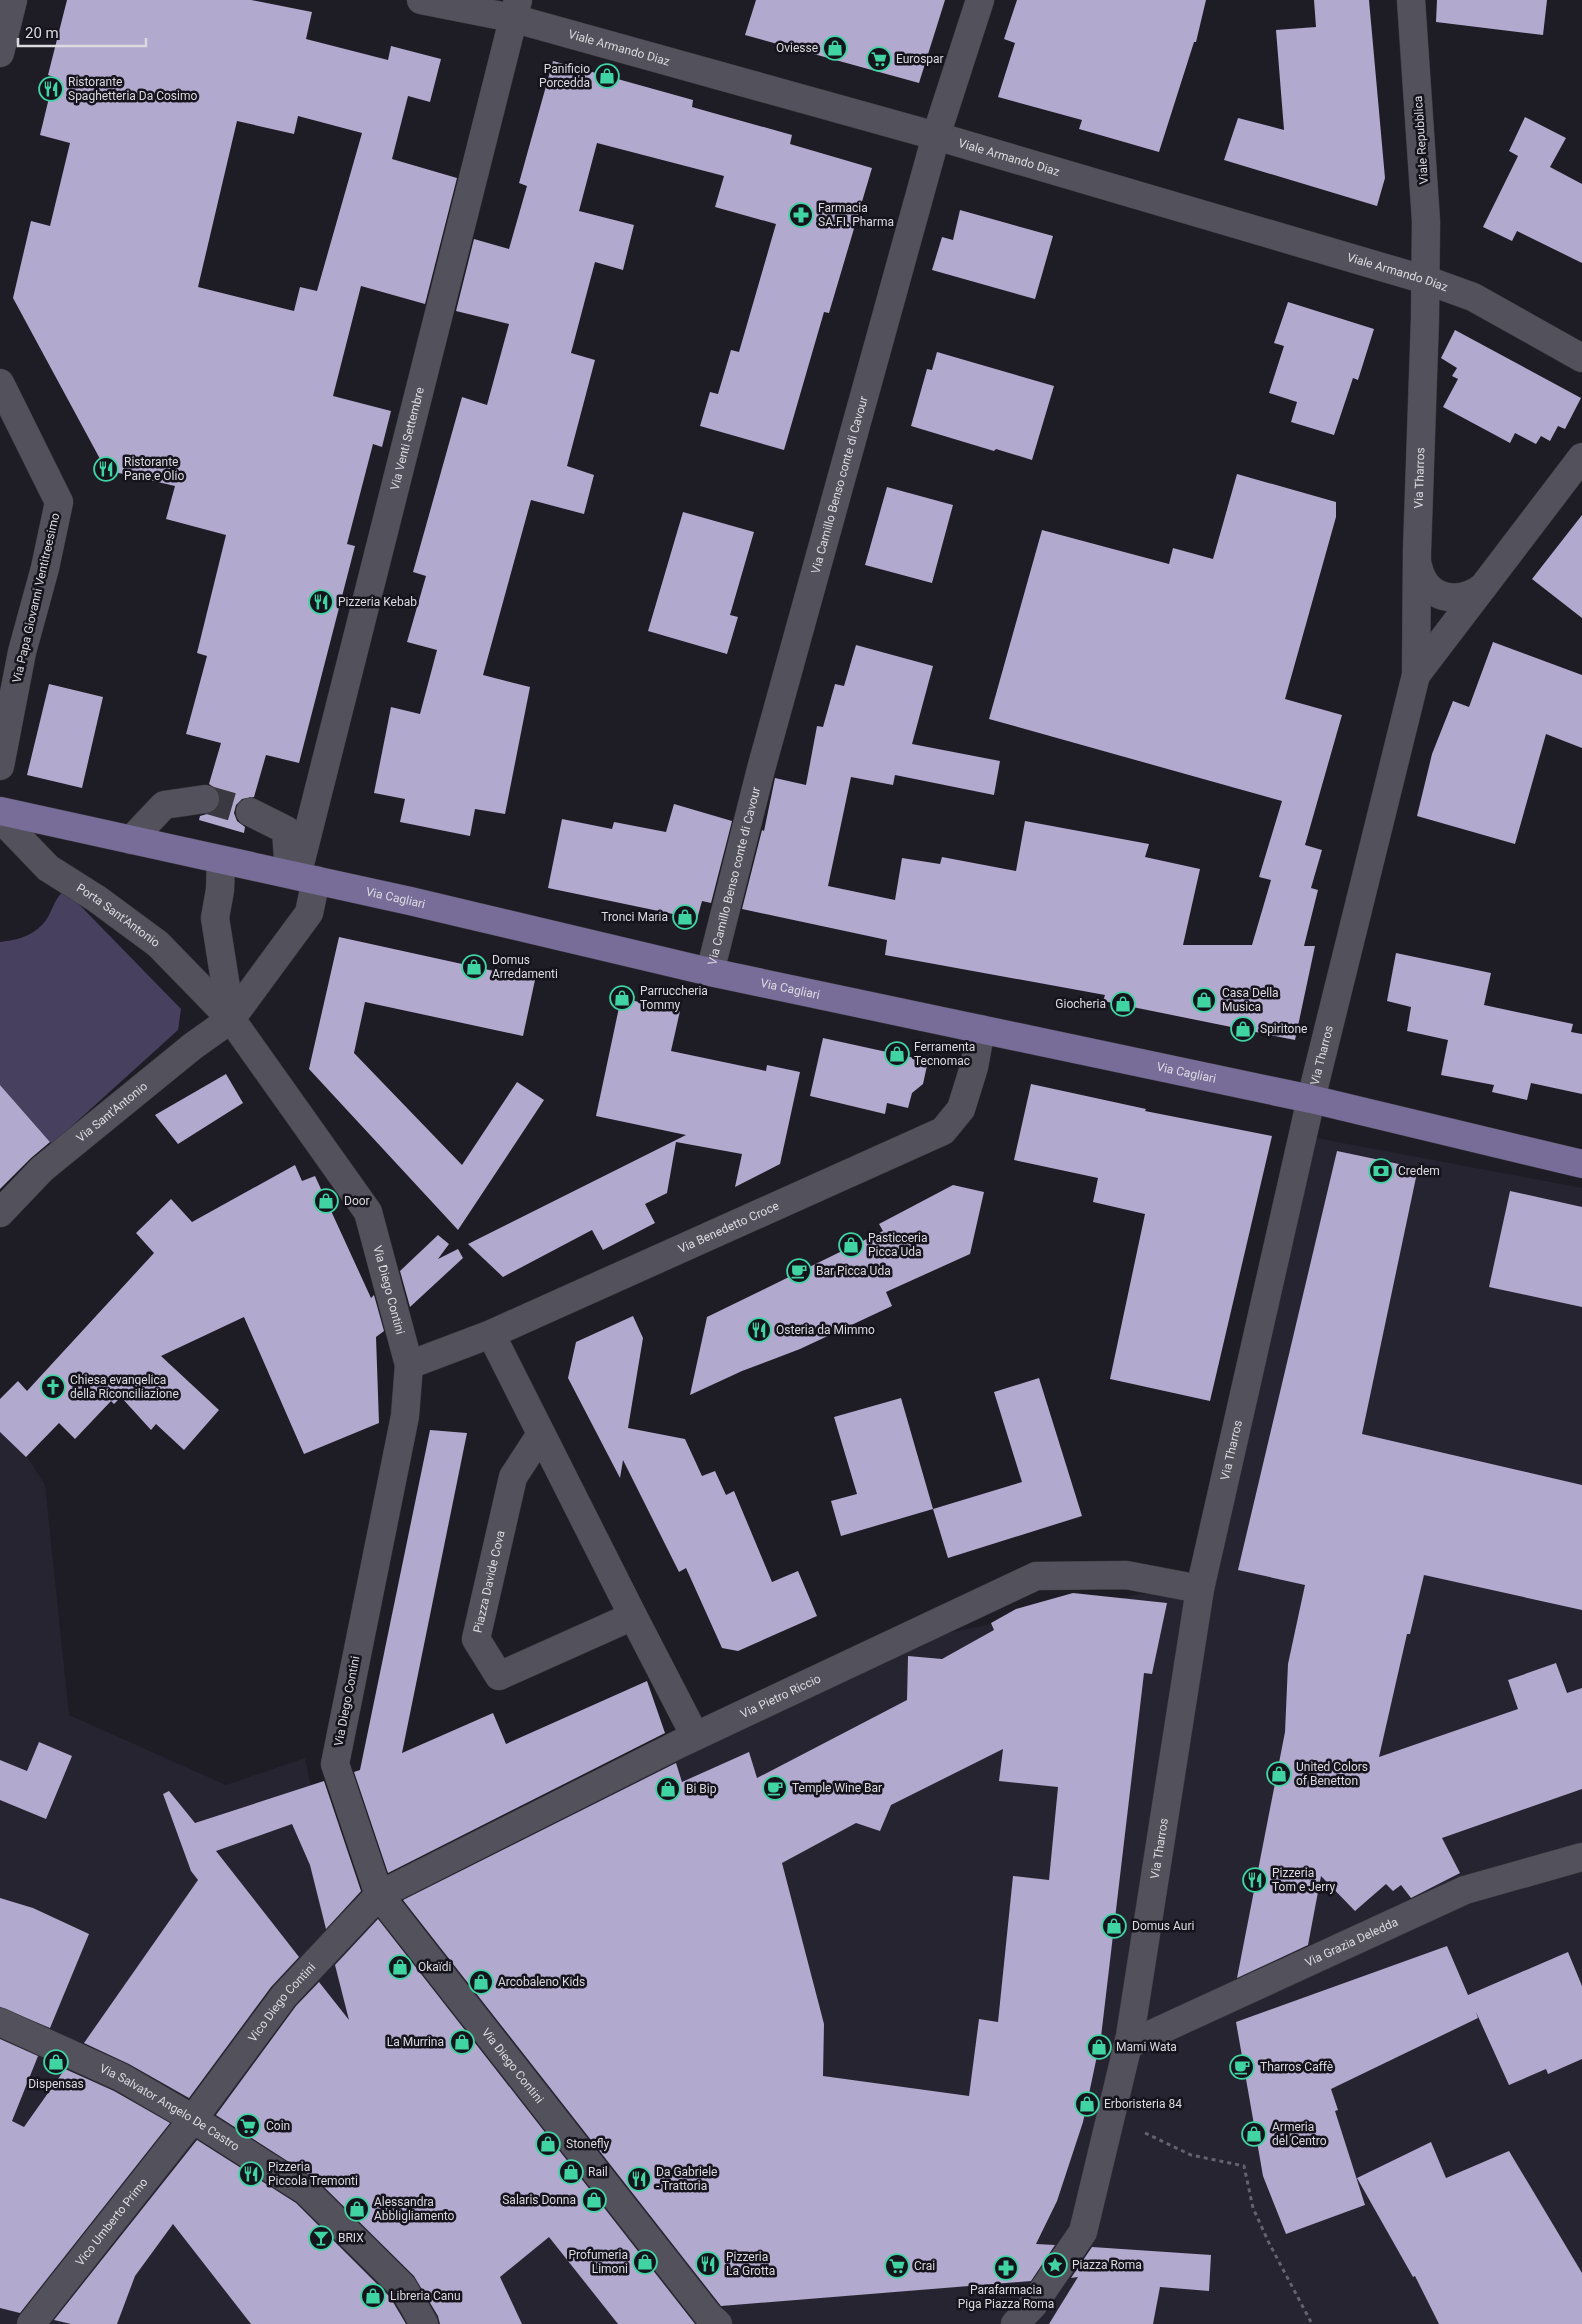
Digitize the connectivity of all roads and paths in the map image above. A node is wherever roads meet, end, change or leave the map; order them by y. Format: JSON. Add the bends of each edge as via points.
{"nodes":[{"id":1,"x":13,"y":0,"type":"edge"},
{"id":2,"x":420,"y":0,"type":"edge"},
{"id":3,"x":980,"y":0,"type":"edge"},
{"id":4,"x":1411,"y":0,"type":"edge"},
{"id":5,"x":515,"y":9,"type":"edge"},
{"id":6,"x":0,"y":53,"type":"edge"},
{"id":7,"x":936,"y":136,"type":"junction"},
{"id":8,"x":1426,"y":280,"type":"junction"},
{"id":9,"x":1582,"y":358,"type":"edge"},
{"id":10,"x":0,"y":383,"type":"edge"},
{"id":11,"x":1582,"y":457,"type":"edge"},
{"id":12,"x":1418,"y":566,"type":"junction"},
{"id":13,"x":1483,"y":587,"type":"junction"},
{"id":14,"x":1416,"y":675,"type":"junction"},
{"id":15,"x":0,"y":766,"type":"edge"},
{"id":16,"x":205,"y":799,"type":"tunnel mouth"},
{"id":17,"x":0,"y":811,"type":"edge"},
{"id":18,"x":250,"y":812,"type":"tunnel mouth"},
{"id":19,"x":0,"y":818,"type":"edge"},
{"id":20,"x":131,"y":840,"type":"junction"},
{"id":21,"x":221,"y":860,"type":"junction"},
{"id":22,"x":301,"y":877,"type":"junction"},
{"id":23,"x":710,"y":972,"type":"junction"},
{"id":24,"x":231,"y":1019,"type":"junction"},
{"id":25,"x":981,"y":1029,"type":"junction"},
{"id":26,"x":1311,"y":1099,"type":"junction"},
{"id":27,"x":1582,"y":1164,"type":"edge"},
{"id":28,"x":0,"y":1213,"type":"edge"},
{"id":29,"x":490,"y":1334,"type":"junction"},
{"id":30,"x":409,"y":1365,"type":"junction"},
{"id":31,"x":541,"y":1434,"type":"junction"},
{"id":32,"x":1200,"y":1589,"type":"junction"},
{"id":33,"x":633,"y":1616,"type":"junction"},
{"id":34,"x":695,"y":1736,"type":"junction"},
{"id":35,"x":1582,"y":1857,"type":"edge"},
{"id":36,"x":378,"y":1895,"type":"junction"},
{"id":37,"x":0,"y":2022,"type":"edge"},
{"id":38,"x":1128,"y":2045,"type":"junction"},
{"id":39,"x":1110,"y":2117,"type":"junction"},
{"id":40,"x":193,"y":2119,"type":"junction"},
{"id":41,"x":713,"y":2320,"type":"edge"},
{"id":42,"x":31,"y":2324,"type":"edge"},
{"id":43,"x":424,"y":2324,"type":"edge"},
{"id":44,"x":1015,"y":2324,"type":"edge"},
{"id":45,"x":1312,"y":2324,"type":"edge"}],
"edges":[{"from":1,"to":6,"type":"street"},
{"from":2,"to":5,"type":"street","name":"Viale Armando Diaz"},
{"from":3,"to":7,"type":"street","name":"Via Camillo Benso conte di Cavour"},
{"from":4,"to":8,"type":"street","name":"Viale Repubblica","via":[[1426,221]]},
{"from":5,"to":7,"type":"street","name":"Viale Armando Diaz"},
{"from":5,"to":22,"type":"street","name":"Via Venti Settembre"},
{"from":7,"to":8,"type":"street","name":"Viale Armando Diaz"},
{"from":7,"to":23,"type":"street","name":"Via Camillo Benso conte di Cavour","via":[[761,768]]},
{"from":8,"to":9,"type":"street","name":"Viale Armando Diaz","via":[[1472,297]]},
{"from":8,"to":12,"type":"street","name":"Via Tharros"},
{"from":10,"to":15,"type":"street","name":"Via Papa Giovanni Ventitreesimo","via":[[59,502],[22,652]]},
{"from":11,"to":13,"type":"street","name":"Via Tharros"},
{"from":12,"to":13,"type":"street","via":[[1422,579],[1430,588],[1446,597],[1462,598]]},
{"from":12,"to":14,"type":"street","name":"Via Tharros"},
{"from":13,"to":14,"type":"street","name":"Via Tharros"},
{"from":14,"to":26,"type":"street","name":"Via Tharros"},
{"from":16,"to":20,"type":"street","via":[[164,805]]},
{"from":17,"to":20,"type":"main road","name":"Via Cagliari"},
{"from":18,"to":22,"type":"street","via":[[286,830]]},
{"from":19,"to":24,"type":"street","name":"Porta Sant'Antonio","via":[[48,868],[158,944]]},
{"from":20,"to":21,"type":"main road","name":"Via Cagliari"},
{"from":21,"to":22,"type":"main road","name":"Via Cagliari"},
{"from":21,"to":24,"type":"street","via":[[215,918]]},
{"from":22,"to":23,"type":"main road","name":"Via Cagliari"},
{"from":22,"to":24,"type":"street","via":[[309,913]]},
{"from":23,"to":25,"type":"main road","name":"Via Cagliari"},
{"from":24,"to":28,"type":"street","name":"Via Sant'Antonio","via":[[42,1169]]},
{"from":24,"to":30,"type":"street","name":"Via Diego Contini","via":[[368,1212]]},
{"from":25,"to":26,"type":"main road","name":"Via Cagliari"},
{"from":25,"to":29,"type":"street","name":"Via Benedetto Croce","via":[[974,1068],[961,1109],[943,1131]]},
{"from":26,"to":27,"type":"main road","name":"Via Cagliari"},
{"from":26,"to":32,"type":"street","name":"Via Tharros"},
{"from":29,"to":30,"type":"street","name":"Via Benedetto Croce"},
{"from":29,"to":31,"type":"street"},
{"from":30,"to":36,"type":"street","name":"Via Diego Contini","via":[[405,1416],[334,1764]]},
{"from":31,"to":33,"type":"street"},
{"from":31,"to":33,"type":"street","name":"Piazza Davide Cova","via":[[513,1477],[476,1638],[499,1676]]},
{"from":32,"to":34,"type":"street","name":"Via Pietro Riccio","via":[[1126,1575],[1036,1576]]},
{"from":32,"to":38,"type":"street","name":"Via Tharros"},
{"from":33,"to":34,"type":"street"},
{"from":34,"to":36,"type":"street","name":"Via Pietro Riccio"},
{"from":35,"to":38,"type":"street","name":"Via Grazia Deledda","via":[[1465,1890]]},
{"from":36,"to":40,"type":"street","name":"Vico Diego Contini","via":[[284,1996]]},
{"from":36,"to":41,"type":"street","name":"Via Diego Contini"},
{"from":37,"to":40,"type":"street","name":"Via Salvator Angelo De Castro","via":[[121,2077]]},
{"from":38,"to":39,"type":"street","name":"Via Tharros"},
{"from":39,"to":44,"type":"street","name":"Via Tharros","via":[[1083,2232],[1033,2305]]},
{"from":39,"to":45,"type":"path","via":[[1190,2155],[1244,2166],[1257,2217]]},
{"from":40,"to":42,"type":"street","name":"Vico Umberto Primo"},
{"from":40,"to":43,"type":"street","name":"Via Salvator Angelo De Castro","via":[[306,2191],[403,2287]]}]}
